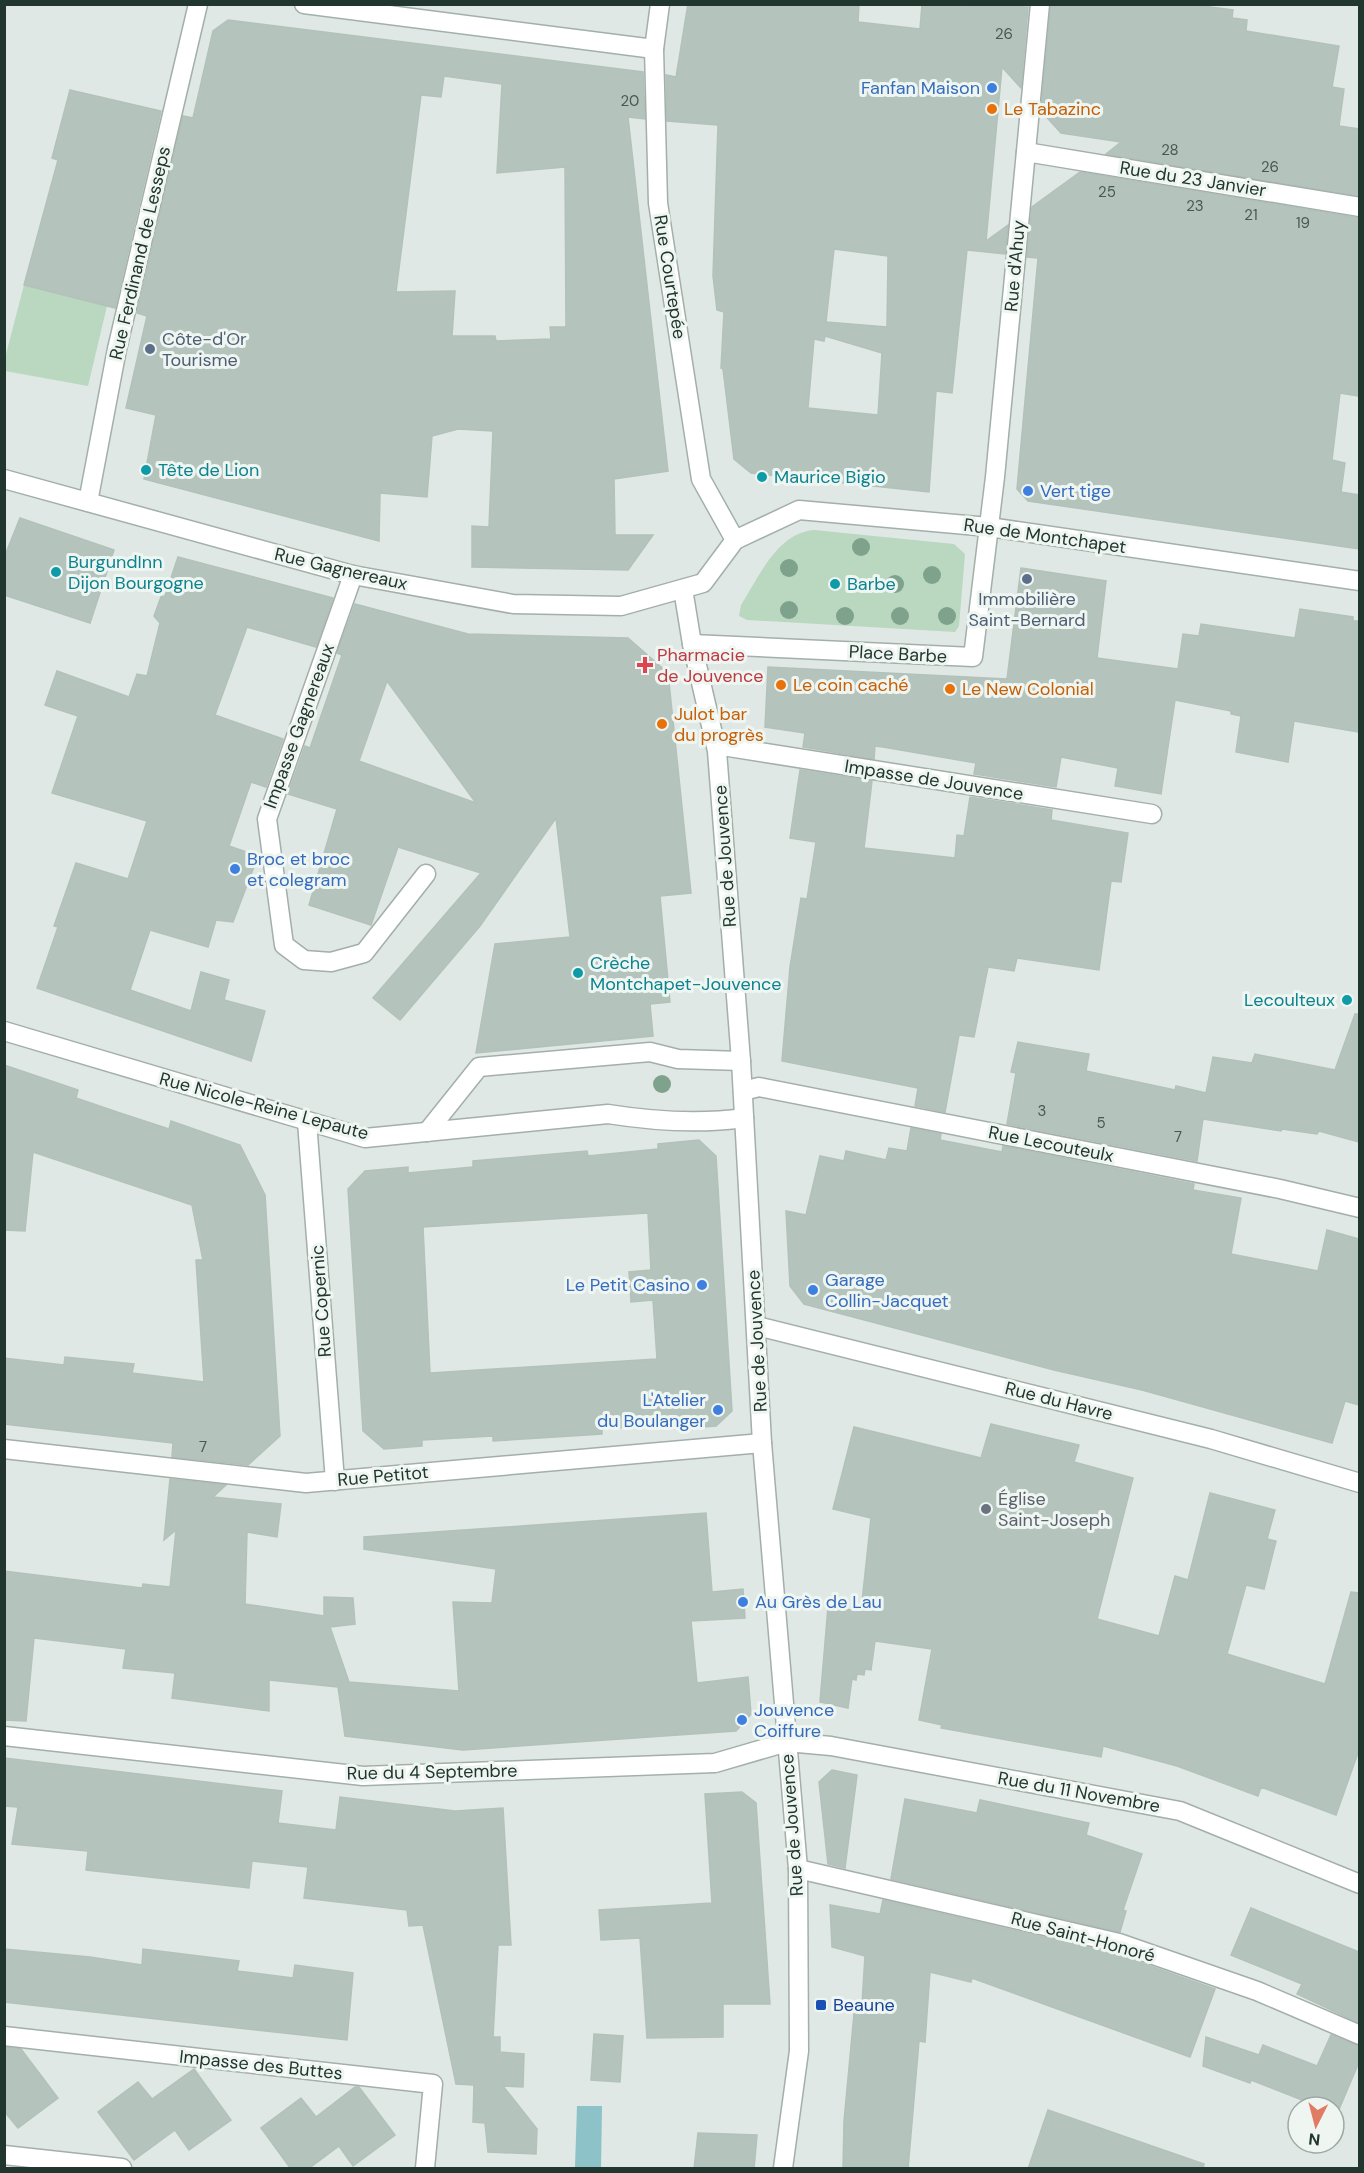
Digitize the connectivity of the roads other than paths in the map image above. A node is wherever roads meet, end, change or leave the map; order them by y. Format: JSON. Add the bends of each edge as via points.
{"nodes":[{"id":1,"x":198,"y":4,"type":"edge"},
{"id":2,"x":304,"y":4,"type":"edge"},
{"id":3,"x":660,"y":4,"type":"edge"},
{"id":4,"x":1040,"y":4,"type":"edge"},
{"id":5,"x":654,"y":49,"type":"junction"},
{"id":6,"x":1026,"y":152,"type":"junction"},
{"id":7,"x":1359,"y":207,"type":"edge"},
{"id":8,"x":4,"y":479,"type":"edge"},
{"id":9,"x":88,"y":502,"type":"junction"},
{"id":10,"x":988,"y":527,"type":"junction"},
{"id":11,"x":735,"y":540,"type":"junction"},
{"id":12,"x":353,"y":575,"type":"junction"},
{"id":13,"x":1359,"y":581,"type":"edge"},
{"id":14,"x":683,"y":589,"type":"junction"},
{"id":15,"x":692,"y":644,"type":"junction"},
{"id":16,"x":716,"y":745,"type":"junction"},
{"id":17,"x":1152,"y":814,"type":"dead end"},
{"id":18,"x":426,"y":874,"type":"dead end"},
{"id":19,"x":4,"y":1031,"type":"edge"},
{"id":20,"x":741,"y":1061,"type":"junction"},
{"id":21,"x":743,"y":1091,"type":"junction"},
{"id":22,"x":744,"y":1118,"type":"junction"},
{"id":23,"x":307,"y":1122,"type":"junction"},
{"id":24,"x":427,"y":1132,"type":"junction"},
{"id":25,"x":1359,"y":1208,"type":"edge"},
{"id":26,"x":757,"y":1326,"type":"junction"},
{"id":27,"x":762,"y":1443,"type":"junction"},
{"id":28,"x":4,"y":1449,"type":"edge"},
{"id":29,"x":335,"y":1481,"type":"junction"},
{"id":30,"x":1359,"y":1483,"type":"edge"},
{"id":31,"x":4,"y":1736,"type":"edge"},
{"id":32,"x":787,"y":1743,"type":"junction"},
{"id":33,"x":798,"y":1869,"type":"junction"},
{"id":34,"x":1359,"y":1884,"type":"edge"},
{"id":35,"x":1359,"y":2035,"type":"edge"},
{"id":36,"x":4,"y":2036,"type":"edge"},
{"id":37,"x":4,"y":2155,"type":"edge"},
{"id":38,"x":122,"y":2169,"type":"edge"},
{"id":39,"x":425,"y":2169,"type":"edge"},
{"id":40,"x":783,"y":2169,"type":"edge"}],
"edges":[{"from":1,"to":9,"type":"street","name":"Rue Ferdinand de Lesseps","via":[[117,349]]},
{"from":2,"to":5,"type":"street"},
{"from":3,"to":5,"type":"street","name":"Rue Courtepée"},
{"from":4,"to":6,"type":"street","name":"Rue d'Ahuy"},
{"from":5,"to":11,"type":"street","name":"Rue Courtepée","via":[[658,203],[701,479]]},
{"from":6,"to":7,"type":"street","name":"Rue du 23 Janvier"},
{"from":6,"to":10,"type":"street","name":"Rue d'Ahuy"},
{"from":8,"to":9,"type":"street","name":"Rue Gagnereaux"},
{"from":9,"to":12,"type":"street","name":"Rue Gagnereaux"},
{"from":10,"to":11,"type":"street","name":"Rue de Montchapet","via":[[799,510]]},
{"from":10,"to":13,"type":"street","name":"Rue de Montchapet"},
{"from":10,"to":15,"type":"street","name":"Place Barbe","via":[[973,657]]},
{"from":11,"to":14,"type":"street","via":[[703,583]]},
{"from":12,"to":14,"type":"street","name":"Rue Gagnereaux","via":[[513,604],[621,606]]},
{"from":12,"to":18,"type":"street","name":"Impasse Gagnereaux","via":[[267,819],[284,945],[304,960],[331,962],[364,953]]},
{"from":14,"to":15,"type":"street","name":"Rue de Jouvence"},
{"from":15,"to":16,"type":"street","name":"Rue de Jouvence"},
{"from":16,"to":17,"type":"street","name":"Impasse de Jouvence"},
{"from":16,"to":20,"type":"street","name":"Rue de Jouvence"},
{"from":19,"to":23,"type":"street","name":"Rue Nicole-Reine Lepaute"},
{"from":20,"to":21,"type":"street","name":"Rue de Jouvence"},
{"from":20,"to":24,"type":"street","via":[[678,1059],[650,1052],[479,1067]]},
{"from":21,"to":22,"type":"street","name":"Rue de Jouvence"},
{"from":21,"to":25,"type":"street","name":"Rue Lecouteulx","via":[[759,1087],[1280,1189]]},
{"from":22,"to":24,"type":"street","name":"Rue Nicole-Reine Lepaute","via":[[638,1119],[608,1114]]},
{"from":22,"to":26,"type":"street","name":"Rue de Jouvence"},
{"from":23,"to":24,"type":"street","name":"Rue Nicole-Reine Lepaute","via":[[365,1138]]},
{"from":23,"to":29,"type":"street","name":"Rue Copernic"},
{"from":26,"to":27,"type":"street","name":"Rue de Jouvence"},
{"from":26,"to":30,"type":"street","name":"Rue du Havre","via":[[1211,1439]]},
{"from":27,"to":29,"type":"street","name":"Rue Petitot"},
{"from":27,"to":32,"type":"street","name":"Rue de Jouvence"},
{"from":28,"to":29,"type":"street","name":"Rue Petitot","via":[[306,1483]]},
{"from":31,"to":32,"type":"street","name":"Rue du 4 Septembre","via":[[363,1776],[716,1763]]},
{"from":32,"to":33,"type":"street","name":"Rue de Jouvence"},
{"from":32,"to":34,"type":"street","name":"Rue du 11 Novembre","via":[[831,1746],[1180,1810]]},
{"from":33,"to":35,"type":"street","name":"Rue Saint-Honoré","via":[[1119,1943],[1257,1991]]},
{"from":33,"to":40,"type":"street","name":"Rue de Jouvence","via":[[799,2051]]},
{"from":36,"to":39,"type":"street","name":"Impasse des Buttes","via":[[433,2084]]},
{"from":37,"to":38,"type":"street"}]}
